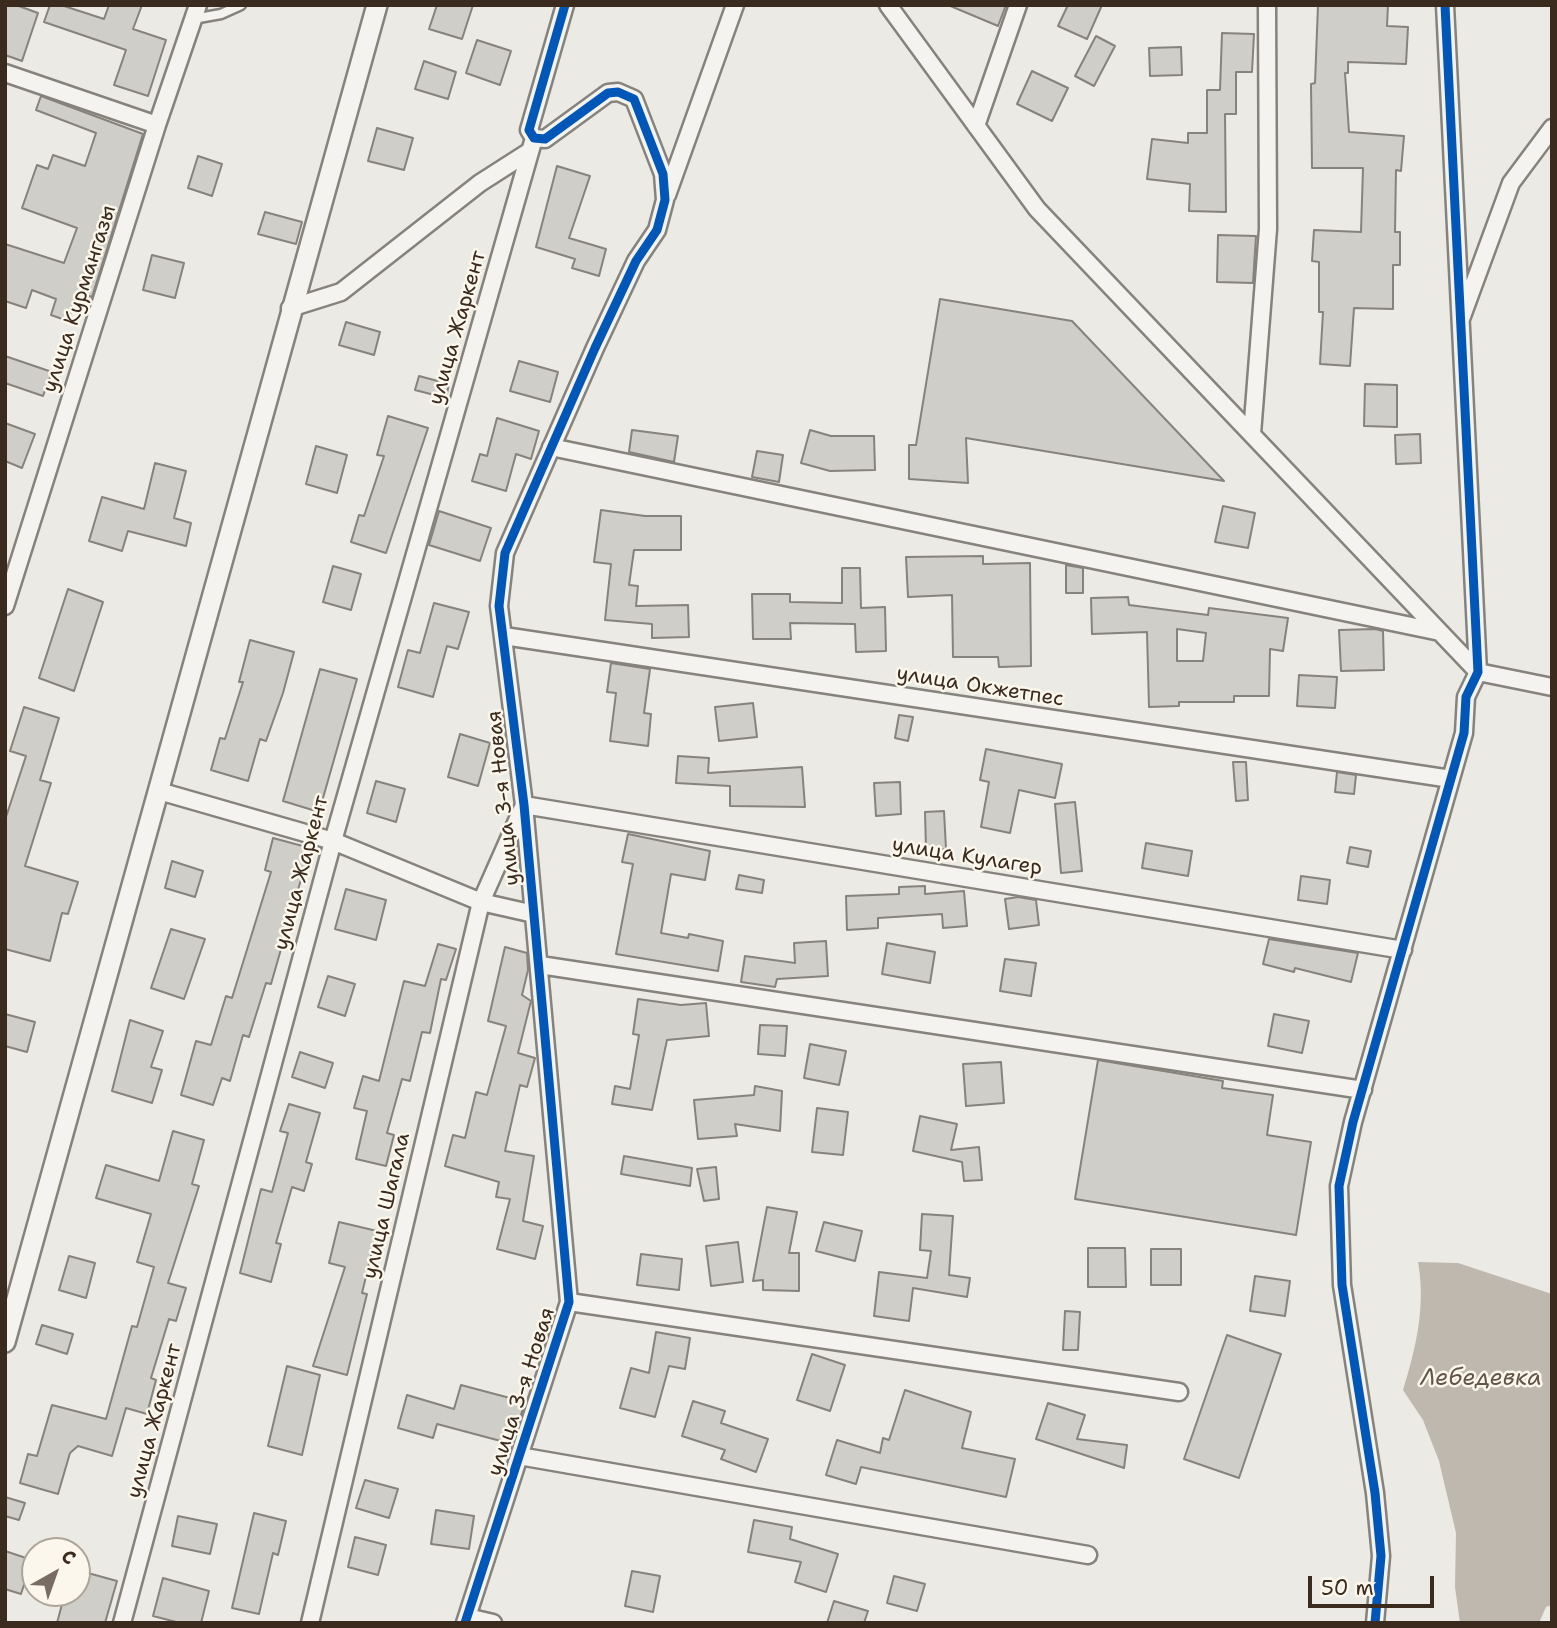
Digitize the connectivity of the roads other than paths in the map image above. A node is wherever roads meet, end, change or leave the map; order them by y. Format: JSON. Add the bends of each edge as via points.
{"nodes":[{"id":1,"x":241,"y":5,"type":"edge"},
{"id":2,"x":377,"y":5,"type":"edge"},
{"id":3,"x":565,"y":5,"type":"edge"},
{"id":4,"x":735,"y":5,"type":"edge"},
{"id":5,"x":888,"y":5,"type":"edge"},
{"id":6,"x":1018,"y":5,"type":"edge"},
{"id":7,"x":1267,"y":5,"type":"edge"},
{"id":8,"x":1445,"y":5,"type":"edge"},
{"id":9,"x":196,"y":12,"type":"edge"},
{"id":10,"x":5,"y":73,"type":"edge"},
{"id":11,"x":157,"y":125,"type":"junction"},
{"id":12,"x":976,"y":126,"type":"junction"},
{"id":13,"x":1552,"y":128,"type":"edge"},
{"id":14,"x":536,"y":143,"type":"junction"},
{"id":15,"x":665,"y":200,"type":"junction"},
{"id":16,"x":290,"y":308,"type":"junction"},
{"id":17,"x":1459,"y":325,"type":"junction"},
{"id":18,"x":1252,"y":434,"type":"junction"},
{"id":19,"x":551,"y":447,"type":"junction"},
{"id":20,"x":5,"y":606,"type":"edge"},
{"id":21,"x":1440,"y":632,"type":"junction"},
{"id":22,"x":504,"y":636,"type":"junction"},
{"id":23,"x":1478,"y":672,"type":"junction"},
{"id":24,"x":1552,"y":687,"type":"edge"},
{"id":25,"x":1451,"y":779,"type":"junction"},
{"id":26,"x":159,"y":791,"type":"junction"},
{"id":27,"x":524,"y":805,"type":"junction"},
{"id":28,"x":333,"y":841,"type":"junction"},
{"id":29,"x":481,"y":902,"type":"junction"},
{"id":30,"x":534,"y":914,"type":"junction"},
{"id":31,"x":1403,"y":950,"type":"junction"},
{"id":32,"x":540,"y":965,"type":"junction"},
{"id":33,"x":1363,"y":1090,"type":"junction"},
{"id":34,"x":569,"y":1302,"type":"junction"},
{"id":35,"x":5,"y":1342,"type":"edge"},
{"id":36,"x":1180,"y":1392,"type":"dead end"},
{"id":37,"x":519,"y":1456,"type":"junction"},
{"id":38,"x":1087,"y":1555,"type":"dead end"},
{"id":39,"x":466,"y":1620,"type":"edge"},
{"id":40,"x":122,"y":1623,"type":"edge"},
{"id":41,"x":310,"y":1623,"type":"edge"},
{"id":42,"x":493,"y":1623,"type":"edge"},
{"id":43,"x":1375,"y":1623,"type":"edge"}],
"edges":[{"from":1,"to":9,"type":"lane","via":[[221,14]]},
{"from":2,"to":16,"type":"street"},
{"from":3,"to":14,"type":"street","name":"улица Жаркент","via":[[529,130]]},
{"from":4,"to":15,"type":"street"},
{"from":5,"to":12,"type":"street"},
{"from":6,"to":12,"type":"street"},
{"from":7,"to":18,"type":"street","via":[[1268,229]]},
{"from":8,"to":17,"type":"street"},
{"from":9,"to":11,"type":"street","name":"улица Курмангазы"},
{"from":10,"to":11,"type":"street"},
{"from":11,"to":20,"type":"street","name":"улица Курмангазы"},
{"from":12,"to":18,"type":"street","via":[[1037,209]]},
{"from":13,"to":17,"type":"street","via":[[1511,183]]},
{"from":14,"to":15,"type":"street","name":"улица 3-я Новая","via":[[608,93],[634,99],[663,174]]},
{"from":14,"to":16,"type":"street","via":[[341,292]]},
{"from":14,"to":28,"type":"street","name":"улица Жаркент"},
{"from":15,"to":19,"type":"street","name":"улица 3-я Новая","via":[[657,230],[636,261]]},
{"from":16,"to":26,"type":"street"},
{"from":17,"to":23,"type":"street"},
{"from":18,"to":21,"type":"street"},
{"from":19,"to":21,"type":"street"},
{"from":19,"to":22,"type":"street","name":"улица 3-я Новая","via":[[505,553],[499,606]]},
{"from":21,"to":23,"type":"street"},
{"from":22,"to":25,"type":"street","name":"улица Окжетпес"},
{"from":22,"to":27,"type":"street","name":"улица 3-я Новая"},
{"from":23,"to":24,"type":"street"},
{"from":23,"to":25,"type":"street","via":[[1466,697],[1464,733]]},
{"from":25,"to":31,"type":"street"},
{"from":26,"to":28,"type":"street"},
{"from":26,"to":35,"type":"street"},
{"from":27,"to":29,"type":"street","name":"улица Шагала"},
{"from":27,"to":30,"type":"street","name":"улица 3-я Новая"},
{"from":27,"to":31,"type":"street","name":"улица Кулагер"},
{"from":28,"to":29,"type":"street"},
{"from":28,"to":40,"type":"street","name":"улица Жаркент"},
{"from":29,"to":30,"type":"street"},
{"from":29,"to":41,"type":"street","name":"улица Шагала"},
{"from":30,"to":32,"type":"street","name":"улица 3-я Новая"},
{"from":31,"to":33,"type":"street"},
{"from":32,"to":33,"type":"street"},
{"from":32,"to":34,"type":"street","name":"улица 3-я Новая"},
{"from":33,"to":43,"type":"street","via":[[1339,1186],[1342,1285],[1381,1556]]},
{"from":34,"to":36,"type":"street"},
{"from":34,"to":37,"type":"street","name":"улица 3-я Новая"},
{"from":37,"to":38,"type":"street"},
{"from":37,"to":39,"type":"street","name":"улица 3-я Новая"},
{"from":39,"to":42,"type":"street"}]}
